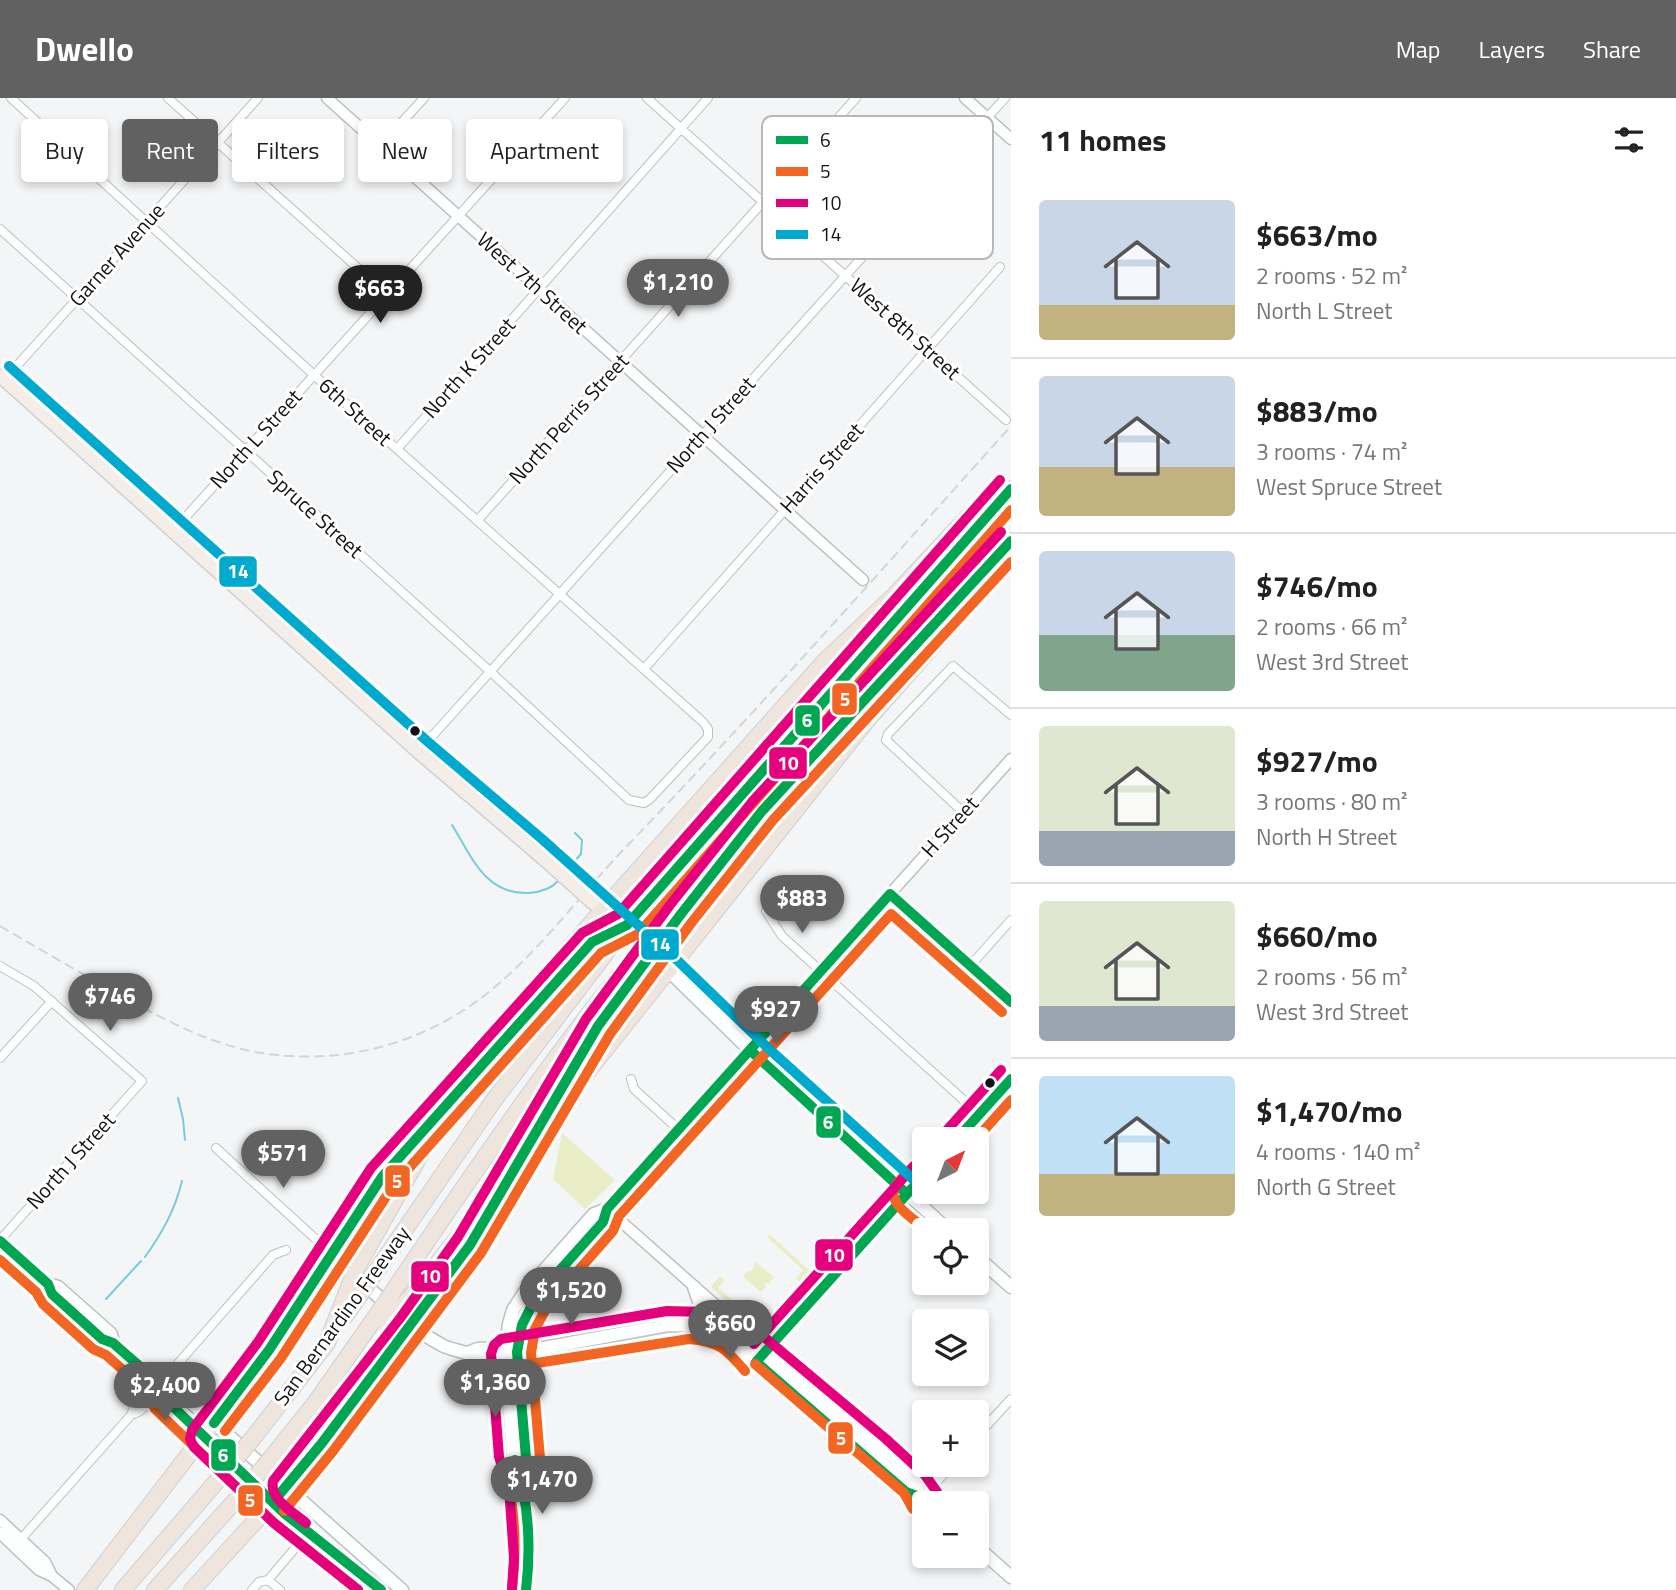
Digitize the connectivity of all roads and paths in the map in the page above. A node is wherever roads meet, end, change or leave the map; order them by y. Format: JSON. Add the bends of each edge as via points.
{"nodes":[{"id":1,"x":11,"y":98,"type":"edge"},
{"id":2,"x":168,"y":98,"type":"edge"},
{"id":3,"x":258,"y":98,"type":"edge"},
{"id":4,"x":327,"y":98,"type":"edge"},
{"id":5,"x":424,"y":98,"type":"edge"},
{"id":6,"x":565,"y":98,"type":"edge"},
{"id":7,"x":647,"y":98,"type":"edge"},
{"id":8,"x":708,"y":98,"type":"edge"},
{"id":9,"x":856,"y":98,"type":"edge"},
{"id":10,"x":965,"y":98,"type":"edge"},
{"id":11,"x":1005,"y":98,"type":"edge"},
{"id":12,"x":840,"y":116,"type":"edge"},
{"id":13,"x":985,"y":116,"type":"edge"},
{"id":14,"x":987,"y":116,"type":"edge"},
{"id":15,"x":191,"y":119,"type":"edge"},
{"id":16,"x":405,"y":119,"type":"edge"},
{"id":17,"x":993,"y":123,"type":"edge"},
{"id":18,"x":358,"y":126,"type":"edge"},
{"id":19,"x":682,"y":129,"type":"junction"},
{"id":20,"x":1011,"y":139,"type":"edge"},
{"id":21,"x":218,"y":143,"type":"joint"},
{"id":22,"x":183,"y":182,"type":"edge"},
{"id":23,"x":420,"y":182,"type":"edge"},
{"id":24,"x":762,"y":201,"type":"edge"},
{"id":25,"x":762,"y":203,"type":"edge"},
{"id":26,"x":458,"y":217,"type":"junction"},
{"id":27,"x":148,"y":221,"type":"junction"},
{"id":28,"x":0,"y":229,"type":"edge"},
{"id":29,"x":826,"y":259,"type":"edge"},
{"id":30,"x":858,"y":259,"type":"edge"},
{"id":31,"x":1000,"y":267,"type":"dead end"},
{"id":32,"x":844,"y":275,"type":"junction"},
{"id":33,"x":540,"y":289,"type":"junction"},
{"id":34,"x":388,"y":295,"type":"junction"},
{"id":35,"x":78,"y":298,"type":"junction"},
{"id":36,"x":927,"y":349,"type":"junction"},
{"id":37,"x":620,"y":362,"type":"junction"},
{"id":38,"x":314,"y":375,"type":"junction"},
{"id":39,"x":2,"y":378,"type":"edge"},
{"id":40,"x":1006,"y":420,"type":"dead end"},
{"id":41,"x":702,"y":435,"type":"junction"},
{"id":42,"x":397,"y":449,"type":"junction"},
{"id":43,"x":246,"y":451,"type":"junction"},
{"id":44,"x":1011,"y":489,"type":"edge"},
{"id":45,"x":785,"y":510,"type":"junction"},
{"id":46,"x":477,"y":521,"type":"junction"},
{"id":47,"x":173,"y":531,"type":"junction"},
{"id":48,"x":1011,"y":542,"type":"edge"},
{"id":49,"x":863,"y":580,"type":"dead end"},
{"id":50,"x":559,"y":594,"type":"junction"},
{"id":51,"x":644,"y":669,"type":"junction"},
{"id":52,"x":490,"y":671,"type":"junction"},
{"id":53,"x":1011,"y":715,"type":"edge"},
{"id":54,"x":418,"y":752,"type":"junction"},
{"id":55,"x":1011,"y":760,"type":"edge"},
{"id":56,"x":629,"y":800,"type":"joint"},
{"id":57,"x":762,"y":811,"type":"junction"},
{"id":58,"x":963,"y":813,"type":"junction"},
{"id":59,"x":890,"y":894,"type":"junction"},
{"id":60,"x":602,"y":911,"type":"junction"},
{"id":61,"x":766,"y":911,"type":"dead end"},
{"id":62,"x":1011,"y":920,"type":"edge"},
{"id":63,"x":627,"y":925,"type":"junction"},
{"id":64,"x":0,"y":966,"type":"edge"},
{"id":65,"x":664,"y":966,"type":"junction"},
{"id":66,"x":970,"y":966,"type":"junction"},
{"id":67,"x":821,"y":971,"type":"junction"},
{"id":68,"x":52,"y":1001,"type":"junction"},
{"id":69,"x":1011,"y":1003,"type":"edge"},
{"id":70,"x":750,"y":1050,"type":"junction"},
{"id":71,"x":0,"y":1058,"type":"edge"},
{"id":72,"x":631,"y":1079,"type":"dead end"},
{"id":73,"x":1011,"y":1079,"type":"edge"},
{"id":74,"x":979,"y":1114,"type":"junction"},
{"id":75,"x":968,"y":1127,"type":"edge"},
{"id":76,"x":678,"y":1129,"type":"junction"},
{"id":77,"x":216,"y":1148,"type":"dead end"},
{"id":78,"x":912,"y":1188,"type":"edge"},
{"id":79,"x":907,"y":1194,"type":"junction"},
{"id":80,"x":607,"y":1209,"type":"junction"},
{"id":81,"x":934,"y":1218,"type":"edge"},
{"id":82,"x":0,"y":1241,"type":"edge"},
{"id":83,"x":286,"y":1250,"type":"dead end"},
{"id":84,"x":331,"y":1253,"type":"junction"},
{"id":85,"x":989,"y":1268,"type":"edge"},
{"id":86,"x":694,"y":1287,"type":"junction"},
{"id":87,"x":1011,"y":1287,"type":"edge"},
{"id":88,"x":381,"y":1321,"type":"junction"},
{"id":89,"x":690,"y":1324,"type":"junction"},
{"id":90,"x":412,"y":1325,"type":"junction"},
{"id":91,"x":735,"y":1334,"type":"junction"},
{"id":92,"x":327,"y":1343,"type":"junction"},
{"id":93,"x":511,"y":1352,"type":"junction"},
{"id":94,"x":760,"y":1358,"type":"junction"},
{"id":95,"x":160,"y":1384,"type":"junction"},
{"id":96,"x":1011,"y":1399,"type":"edge"},
{"id":97,"x":214,"y":1423,"type":"junction"},
{"id":98,"x":989,"y":1423,"type":"edge"},
{"id":99,"x":204,"y":1437,"type":"junction"},
{"id":100,"x":286,"y":1487,"type":"junction"},
{"id":101,"x":912,"y":1495,"type":"edge"},
{"id":102,"x":273,"y":1502,"type":"junction"},
{"id":103,"x":0,"y":1520,"type":"edge"},
{"id":104,"x":0,"y":1533,"type":"edge"},
{"id":105,"x":308,"y":1533,"type":"junction"},
{"id":106,"x":21,"y":1539,"type":"junction"},
{"id":107,"x":343,"y":1558,"type":"junction"},
{"id":108,"x":989,"y":1558,"type":"edge"},
{"id":109,"x":382,"y":1573,"type":"junction"},
{"id":110,"x":52,"y":1576,"type":"junction"},
{"id":111,"x":1011,"y":1577,"type":"edge"},
{"id":112,"x":268,"y":1580,"type":"junction"},
{"id":113,"x":88,"y":1585,"type":"edge"},
{"id":114,"x":69,"y":1590,"type":"edge"},
{"id":115,"x":123,"y":1590,"type":"edge"},
{"id":116,"x":155,"y":1590,"type":"edge"},
{"id":117,"x":192,"y":1590,"type":"edge"},
{"id":118,"x":252,"y":1590,"type":"edge"},
{"id":119,"x":280,"y":1590,"type":"edge"},
{"id":120,"x":381,"y":1590,"type":"edge"},
{"id":121,"x":402,"y":1590,"type":"edge"},
{"id":122,"x":526,"y":1590,"type":"edge"}],
"edges":[{"from":1,"to":27,"type":"street","name":"6th Street"},
{"from":2,"to":15,"type":"street"},
{"from":3,"to":21,"type":"street","name":"Garner Avenue"},
{"from":4,"to":18,"type":"street","name":"West 7th Street"},
{"from":5,"to":16,"type":"street"},
{"from":6,"to":26,"type":"street","name":"North L Street"},
{"from":7,"to":19,"type":"street","name":"West 8th Street"},
{"from":8,"to":19,"type":"street","name":"North K Street"},
{"from":9,"to":12,"type":"street","name":"North Perris Street"},
{"from":10,"to":13,"type":"street"},
{"from":11,"to":14,"type":"street","name":"North J Street"},
{"from":17,"to":20,"type":"street"},
{"from":19,"to":24,"type":"street","name":"West 8th Street"},
{"from":19,"to":33,"type":"street","name":"North K Street"},
{"from":21,"to":34,"type":"street"},
{"from":22,"to":27,"type":"street","name":"Garner Avenue"},
{"from":23,"to":26,"type":"street","name":"West 7th Street"},
{"from":25,"to":37,"type":"street","name":"North Perris Street"},
{"from":26,"to":33,"type":"street","name":"West 7th Street"},
{"from":26,"to":34,"type":"street","name":"North L Street"},
{"from":27,"to":35,"type":"street","name":"Garner Avenue"},
{"from":27,"to":38,"type":"street","name":"6th Street"},
{"from":28,"to":35,"type":"street","name":"Spruce Street"},
{"from":29,"to":32,"type":"street","name":"West 8th Street"},
{"from":30,"to":32,"type":"street","name":"North J Street"},
{"from":31,"to":36,"type":"street","name":"Harris Street"},
{"from":32,"to":36,"type":"street","name":"West 8th Street"},
{"from":32,"to":41,"type":"street","name":"North J Street"},
{"from":33,"to":37,"type":"street","name":"West 7th Street"},
{"from":33,"to":42,"type":"street","name":"North K Street"},
{"from":34,"to":38,"type":"street","name":"North L Street"},
{"from":35,"to":39,"type":"street","name":"Garner Avenue"},
{"from":35,"to":43,"type":"street","name":"Spruce Street"},
{"from":36,"to":40,"type":"street","name":"West 8th Street"},
{"from":36,"to":45,"type":"street","name":"Harris Street"},
{"from":37,"to":41,"type":"street","name":"West 7th Street"},
{"from":37,"to":46,"type":"street","name":"North Perris Street"},
{"from":38,"to":42,"type":"street","name":"6th Street"},
{"from":38,"to":43,"type":"street","name":"North L Street"},
{"from":39,"to":47,"type":"main road"},
{"from":41,"to":45,"type":"street","name":"West 7th Street"},
{"from":41,"to":50,"type":"street","name":"North J Street"},
{"from":42,"to":46,"type":"street","name":"6th Street"},
{"from":43,"to":47,"type":"street","name":"North L Street"},
{"from":43,"to":52,"type":"street","name":"Spruce Street"},
{"from":44,"to":60,"type":"highway","via":[[969,516],[825,661]]},
{"from":44,"to":63,"type":"highway","name":"San Bernardino Freeway"},
{"from":45,"to":49,"type":"street","name":"West 7th Street"},
{"from":45,"to":51,"type":"street","name":"Harris Street"},
{"from":46,"to":50,"type":"street","name":"6th Street"},
{"from":47,"to":54,"type":"main road"},
{"from":48,"to":57,"type":"highway","name":"San Bernardino Freeway"},
{"from":48,"to":65,"type":"highway","via":[[992,579],[868,719]]},
{"from":50,"to":51,"type":"street","name":"6th Street"},
{"from":50,"to":52,"type":"street","name":"North J Street"},
{"from":51,"to":56,"type":"street","name":"6th Street","via":[[703,722],[708,737],[644,803]]},
{"from":52,"to":54,"type":"street","name":"North J Street"},
{"from":52,"to":56,"type":"street","name":"Spruce Street"},
{"from":53,"to":58,"type":"street","via":[[953,666],[886,740]]},
{"from":54,"to":60,"type":"main road","bridge":true},
{"from":55,"to":58,"type":"street","name":"H Street"},
{"from":57,"to":88,"type":"highway","name":"San Bernardino Freeway","bridge":true,"via":[[606,990],[525,1097],[398,1284]]},
{"from":57,"to":90,"type":"highway","via":[[612,1006],[477,1234]]},
{"from":58,"to":59,"type":"street","name":"H Street"},
{"from":59,"to":66,"type":"street"},
{"from":59,"to":67,"type":"main road"},
{"from":60,"to":65,"type":"main road","bridge":true},
{"from":60,"to":92,"type":"highway","bridge":true,"via":[[492,1037],[454,1095],[356,1269]]},
{"from":61,"to":67,"type":"street","via":[[782,936]]},
{"from":62,"to":66,"type":"street"},
{"from":63,"to":84,"type":"highway","via":[[592,942],[419,1133],[382,1177]]},
{"from":63,"to":92,"type":"highway","name":"San Bernardino Freeway","bridge":true,"via":[[494,1100]]},
{"from":64,"to":68,"type":"street"},
{"from":65,"to":70,"type":"main road"},
{"from":65,"to":88,"type":"highway","bridge":true,"via":[[411,1297]]},
{"from":66,"to":69,"type":"street"},
{"from":67,"to":70,"type":"main road"},
{"from":67,"to":74,"type":"street"},
{"from":68,"to":71,"type":"street"},
{"from":68,"to":82,"type":"street","name":"North J Street","via":[[142,1081]]},
{"from":70,"to":76,"type":"main road"},
{"from":70,"to":79,"type":"main road"},
{"from":72,"to":76,"type":"street","via":[[634,1089]]},
{"from":73,"to":74,"type":"street"},
{"from":74,"to":75,"type":"street"},
{"from":76,"to":80,"type":"main road"},
{"from":77,"to":84,"type":"street"},
{"from":78,"to":79,"type":"street"},
{"from":79,"to":81,"type":"main road"},
{"from":79,"to":94,"type":"street"},
{"from":80,"to":86,"type":"street"},
{"from":80,"to":93,"type":"main road","via":[[603,1222],[531,1305]]},
{"from":82,"to":95,"type":"main road","via":[[101,1325],[113,1343]]},
{"from":83,"to":95,"type":"street","via":[[273,1255]]},
{"from":84,"to":90,"type":"main road"},
{"from":84,"to":97,"type":"highway","via":[[269,1350]]},
{"from":85,"to":87,"type":"main road"},
{"from":86,"to":89,"type":"main road","via":[[702,1310]]},
{"from":86,"to":91,"type":"street","via":[[729,1317]]},
{"from":88,"to":116,"type":"highway","name":"San Bernardino Freeway","bridge":true,"via":[[365,1333],[272,1457]]},
{"from":89,"to":91,"type":"main road"},
{"from":89,"to":93,"type":"main road"},
{"from":90,"to":93,"type":"main road","via":[[442,1345],[467,1353],[497,1348]]},
{"from":90,"to":100,"type":"highway"},
{"from":91,"to":94,"type":"main road"},
{"from":92,"to":115,"type":"highway","name":"San Bernardino Freeway","bridge":true},
{"from":93,"to":122,"type":"main road","via":[[526,1458],[522,1476]]},
{"from":94,"to":101,"type":"main road"},
{"from":95,"to":97,"type":"main road","via":[[176,1389]]},
{"from":95,"to":99,"type":"main road","via":[[165,1399]]},
{"from":95,"to":106,"type":"street","via":[[148,1404],[131,1415]]},
{"from":96,"to":98,"type":"street"},
{"from":97,"to":99,"type":"highway"},
{"from":97,"to":100,"type":"main road"},
{"from":99,"to":102,"type":"main road"},
{"from":99,"to":113,"type":"highway"},
{"from":100,"to":102,"type":"highway"},
{"from":100,"to":109,"type":"main road"},
{"from":102,"to":105,"type":"main road"},
{"from":102,"to":117,"type":"highway"},
{"from":103,"to":106,"type":"street"},
{"from":104,"to":110,"type":"street","via":[[39,1570]]},
{"from":105,"to":107,"type":"main road"},
{"from":105,"to":112,"type":"street"},
{"from":106,"to":110,"type":"street","via":[[45,1562]]},
{"from":107,"to":109,"type":"main road","via":[[376,1576]]},
{"from":107,"to":120,"type":"main road"},
{"from":108,"to":111,"type":"main road"},
{"from":109,"to":121,"type":"main road"},
{"from":110,"to":114,"type":"street"},
{"from":112,"to":118,"type":"street","via":[[258,1582]]},
{"from":112,"to":119,"type":"street"}]}
